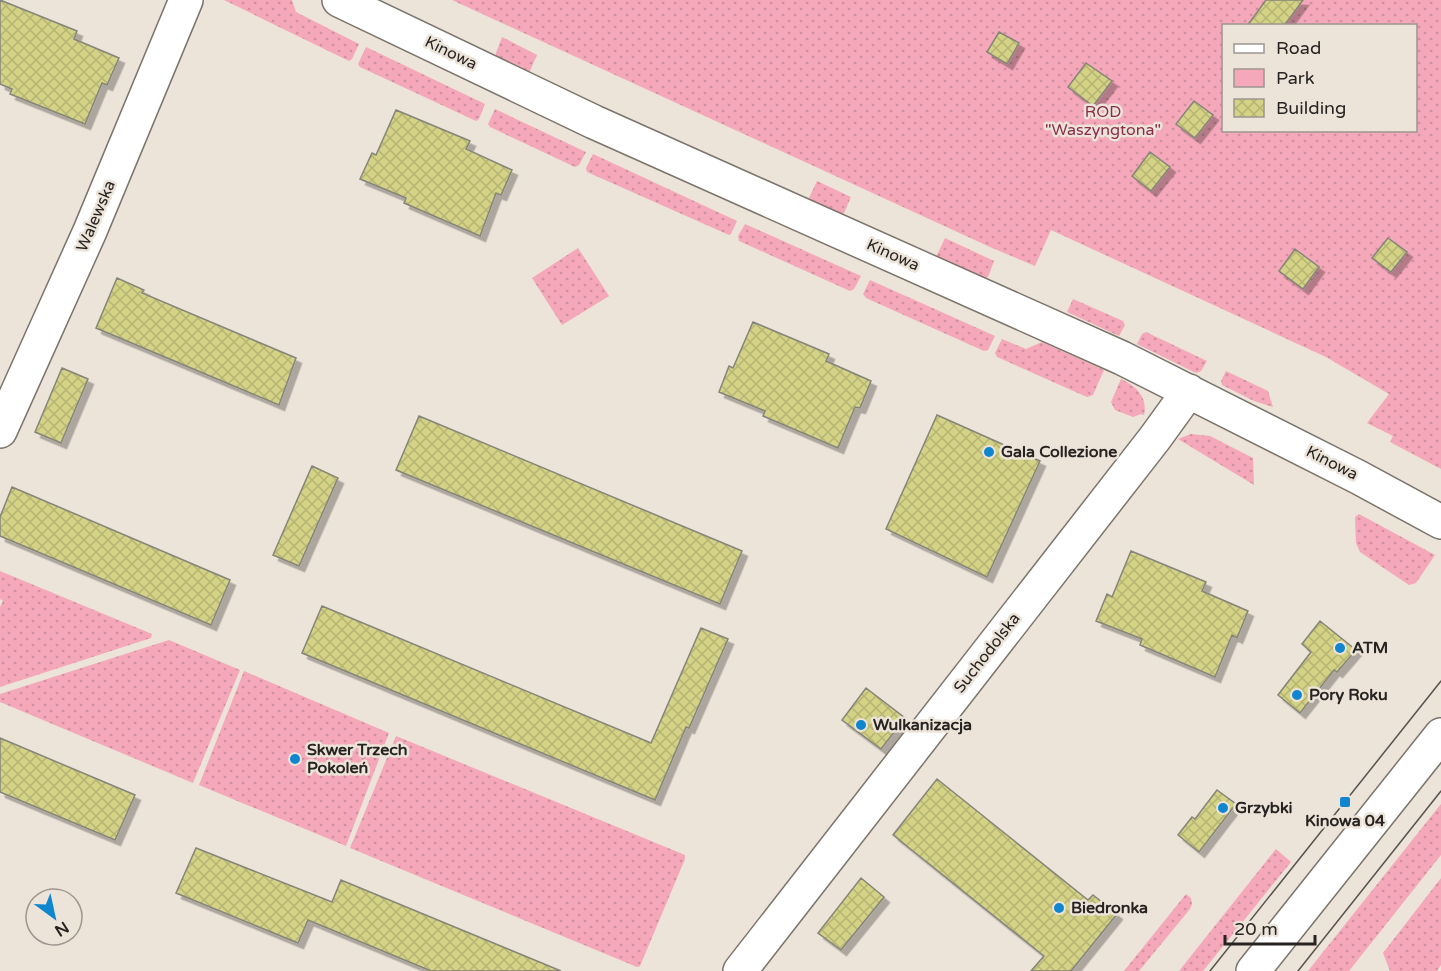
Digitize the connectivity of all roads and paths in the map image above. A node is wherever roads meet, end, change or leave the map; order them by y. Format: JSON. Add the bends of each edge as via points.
{"nodes":[{"id":1,"x":186,"y":0,"type":"edge"},
{"id":2,"x":339,"y":0,"type":"edge"},
{"id":3,"x":1189,"y":391,"type":"junction"},
{"id":4,"x":0,"y":431,"type":"edge"},
{"id":5,"x":1441,"y":522,"type":"edge"},
{"id":6,"x":1441,"y":735,"type":"edge"},
{"id":7,"x":740,"y":971,"type":"edge"},
{"id":8,"x":1253,"y":971,"type":"edge"}],
"edges":[{"from":1,"to":4,"type":"street","name":"Walewska","via":[[90,231]]},
{"from":2,"to":3,"type":"street","name":"Kinowa","via":[[594,122]]},
{"from":3,"to":5,"type":"street","name":"Kinowa"},
{"from":3,"to":7,"type":"street","name":"Suchodolska"},
{"from":6,"to":8,"type":"street"}]}
